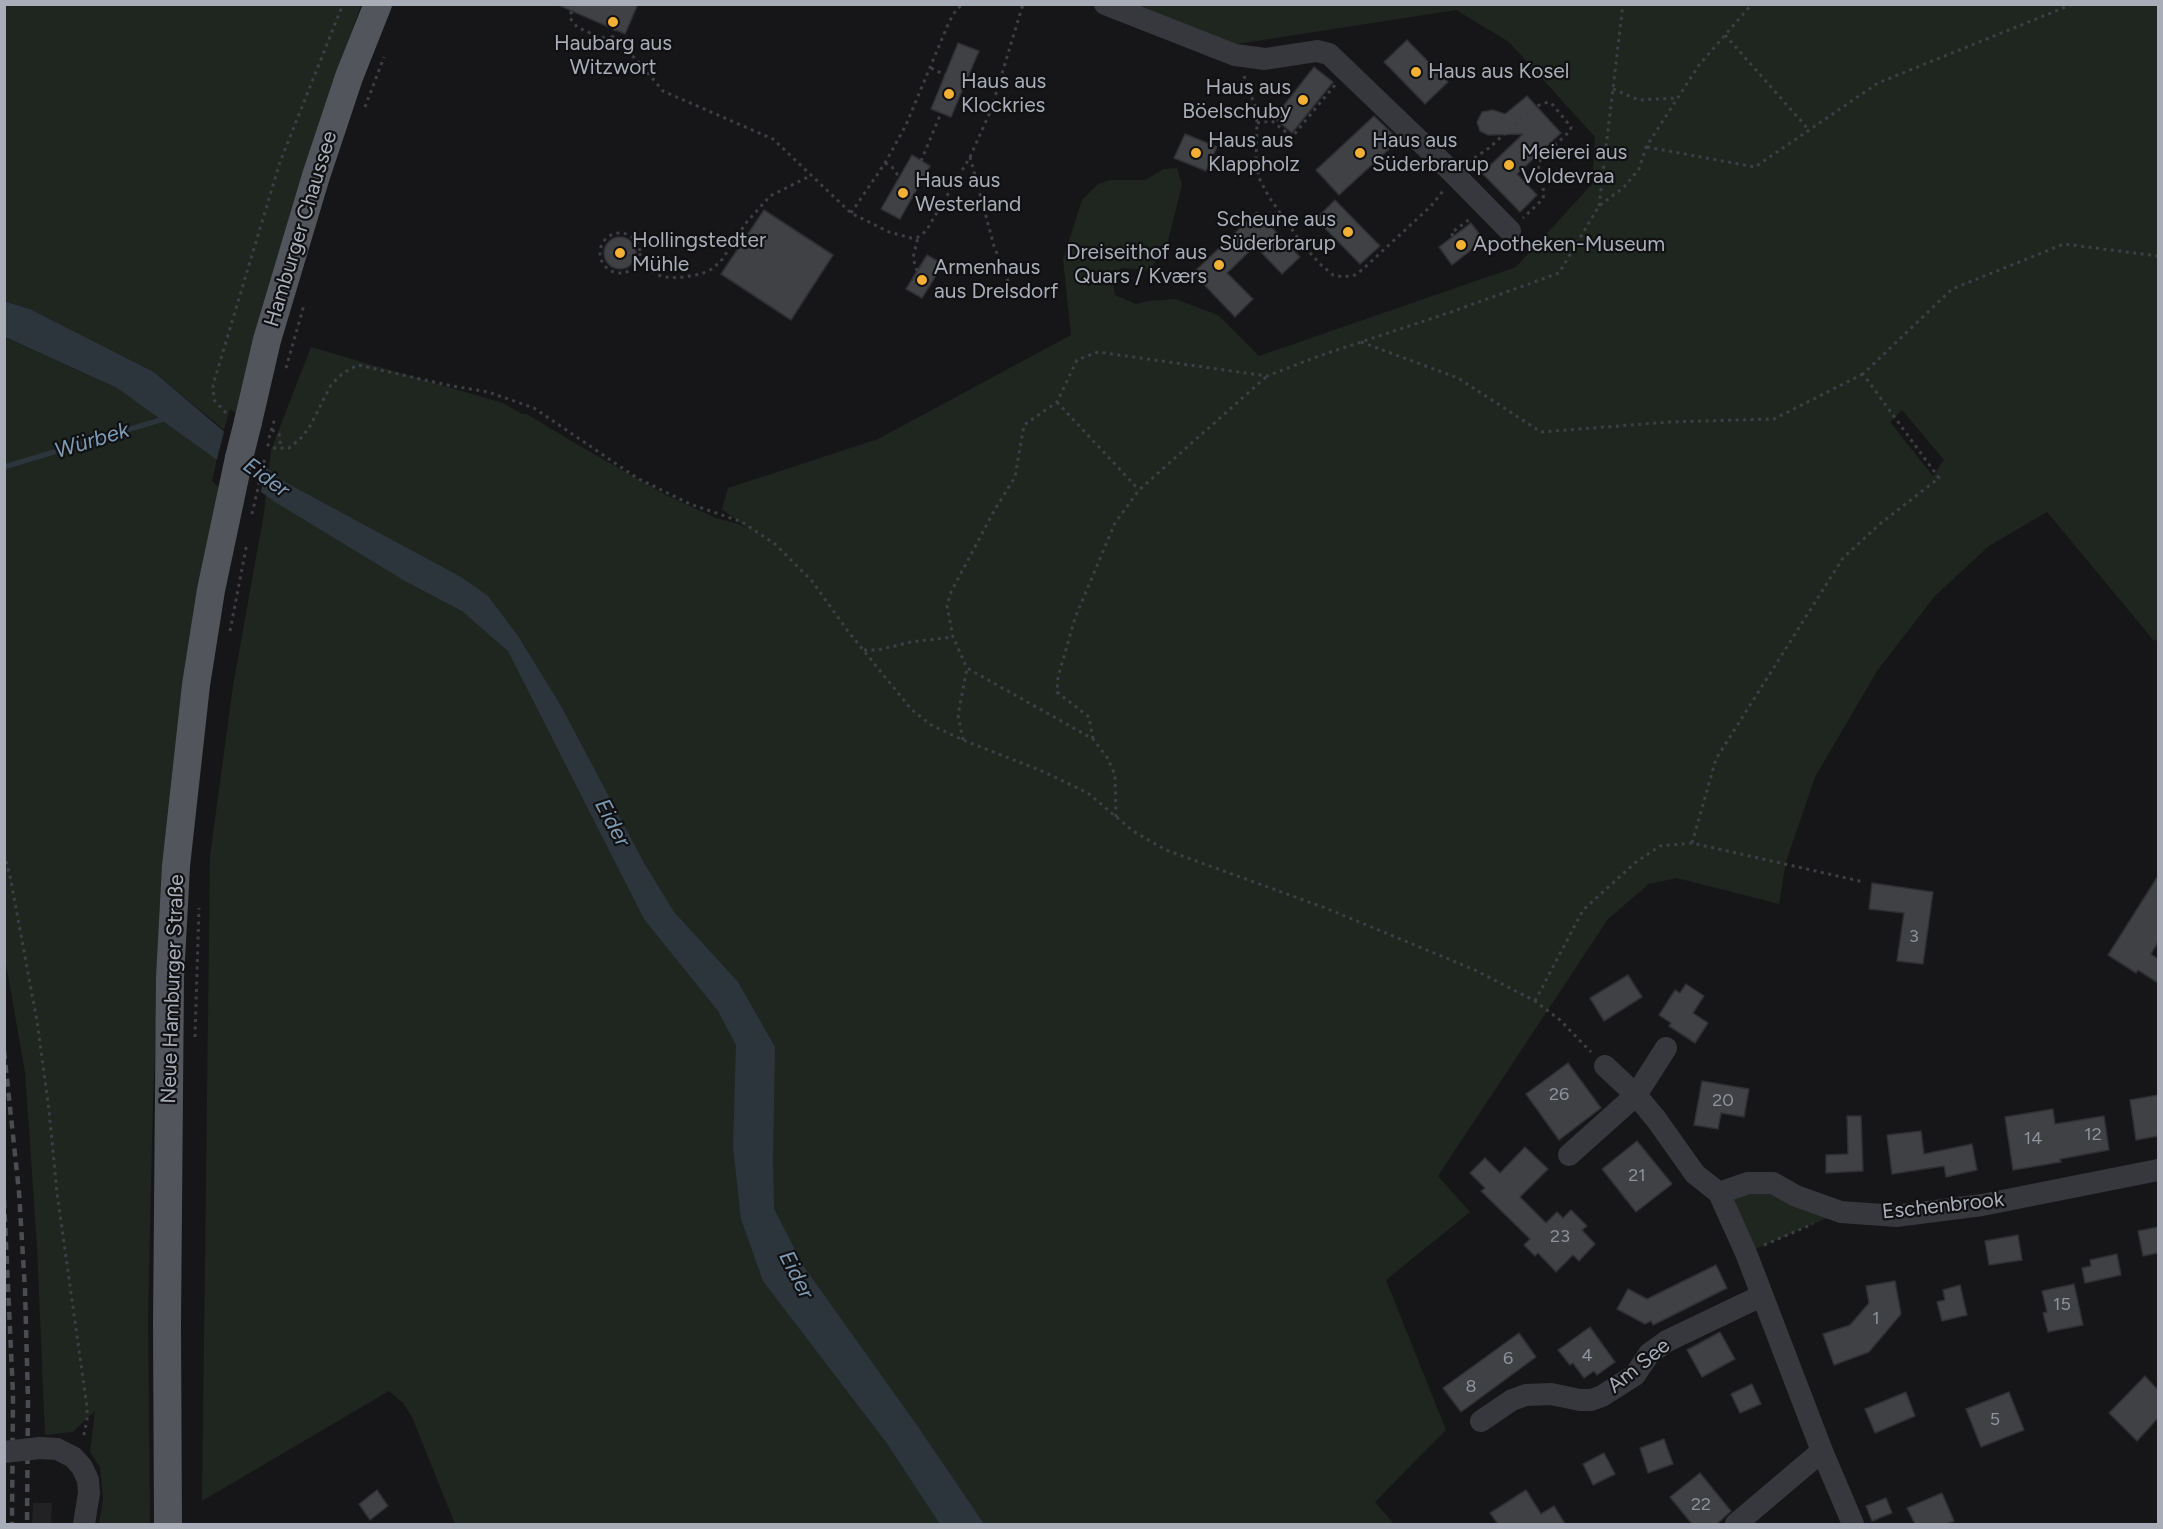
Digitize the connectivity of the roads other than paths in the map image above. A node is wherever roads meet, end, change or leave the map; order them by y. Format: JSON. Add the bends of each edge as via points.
{"nodes":[{"id":1,"x":378,"y":4,"type":"edge"},
{"id":2,"x":1105,"y":4,"type":"edge"},
{"id":3,"x":1510,"y":231,"type":"road end"},
{"id":4,"x":239,"y":458,"type":"joint"},
{"id":5,"x":1666,"y":1048,"type":"dead end"},
{"id":6,"x":1605,"y":1066,"type":"road end"},
{"id":7,"x":1636,"y":1095,"type":"junction"},
{"id":8,"x":1569,"y":1155,"type":"dead end"},
{"id":9,"x":2158,"y":1170,"type":"edge"},
{"id":10,"x":1719,"y":1193,"type":"junction"},
{"id":11,"x":1761,"y":1296,"type":"junction"},
{"id":12,"x":1481,"y":1421,"type":"dead end"},
{"id":13,"x":1822,"y":1451,"type":"junction"},
{"id":14,"x":4,"y":1452,"type":"edge"},
{"id":15,"x":84,"y":1524,"type":"edge"},
{"id":16,"x":168,"y":1524,"type":"edge"},
{"id":17,"x":1736,"y":1524,"type":"edge"},
{"id":18,"x":1853,"y":1524,"type":"edge"}],
"edges":[{"from":1,"to":4,"type":"main road","name":"Hamburger Chaussee","bridge":true,"via":[[316,176],[267,340]]},
{"from":2,"to":3,"type":"street","via":[[1235,55],[1265,59],[1317,51],[1329,54]]},
{"from":4,"to":16,"type":"main road","name":"Neue Hamburger Straße","via":[[197,675],[176,877],[170,1002]]},
{"from":5,"to":7,"type":"street"},
{"from":6,"to":7,"type":"street"},
{"from":7,"to":8,"type":"street"},
{"from":7,"to":10,"type":"street","via":[[1695,1174]]},
{"from":9,"to":10,"type":"street","name":"Eschenbrook","via":[[1982,1205],[1896,1216],[1841,1212],[1773,1183],[1748,1183]]},
{"from":10,"to":11,"type":"street"},
{"from":11,"to":12,"type":"street","name":"Am See","via":[[1667,1341],[1649,1354],[1635,1375],[1602,1396],[1580,1400],[1551,1394],[1526,1395]]},
{"from":11,"to":13,"type":"street"},
{"from":13,"to":17,"type":"street"},
{"from":13,"to":18,"type":"street"},
{"from":14,"to":15,"type":"street","bridge":true,"via":[[57,1449],[74,1457],[88,1479]]}]}
